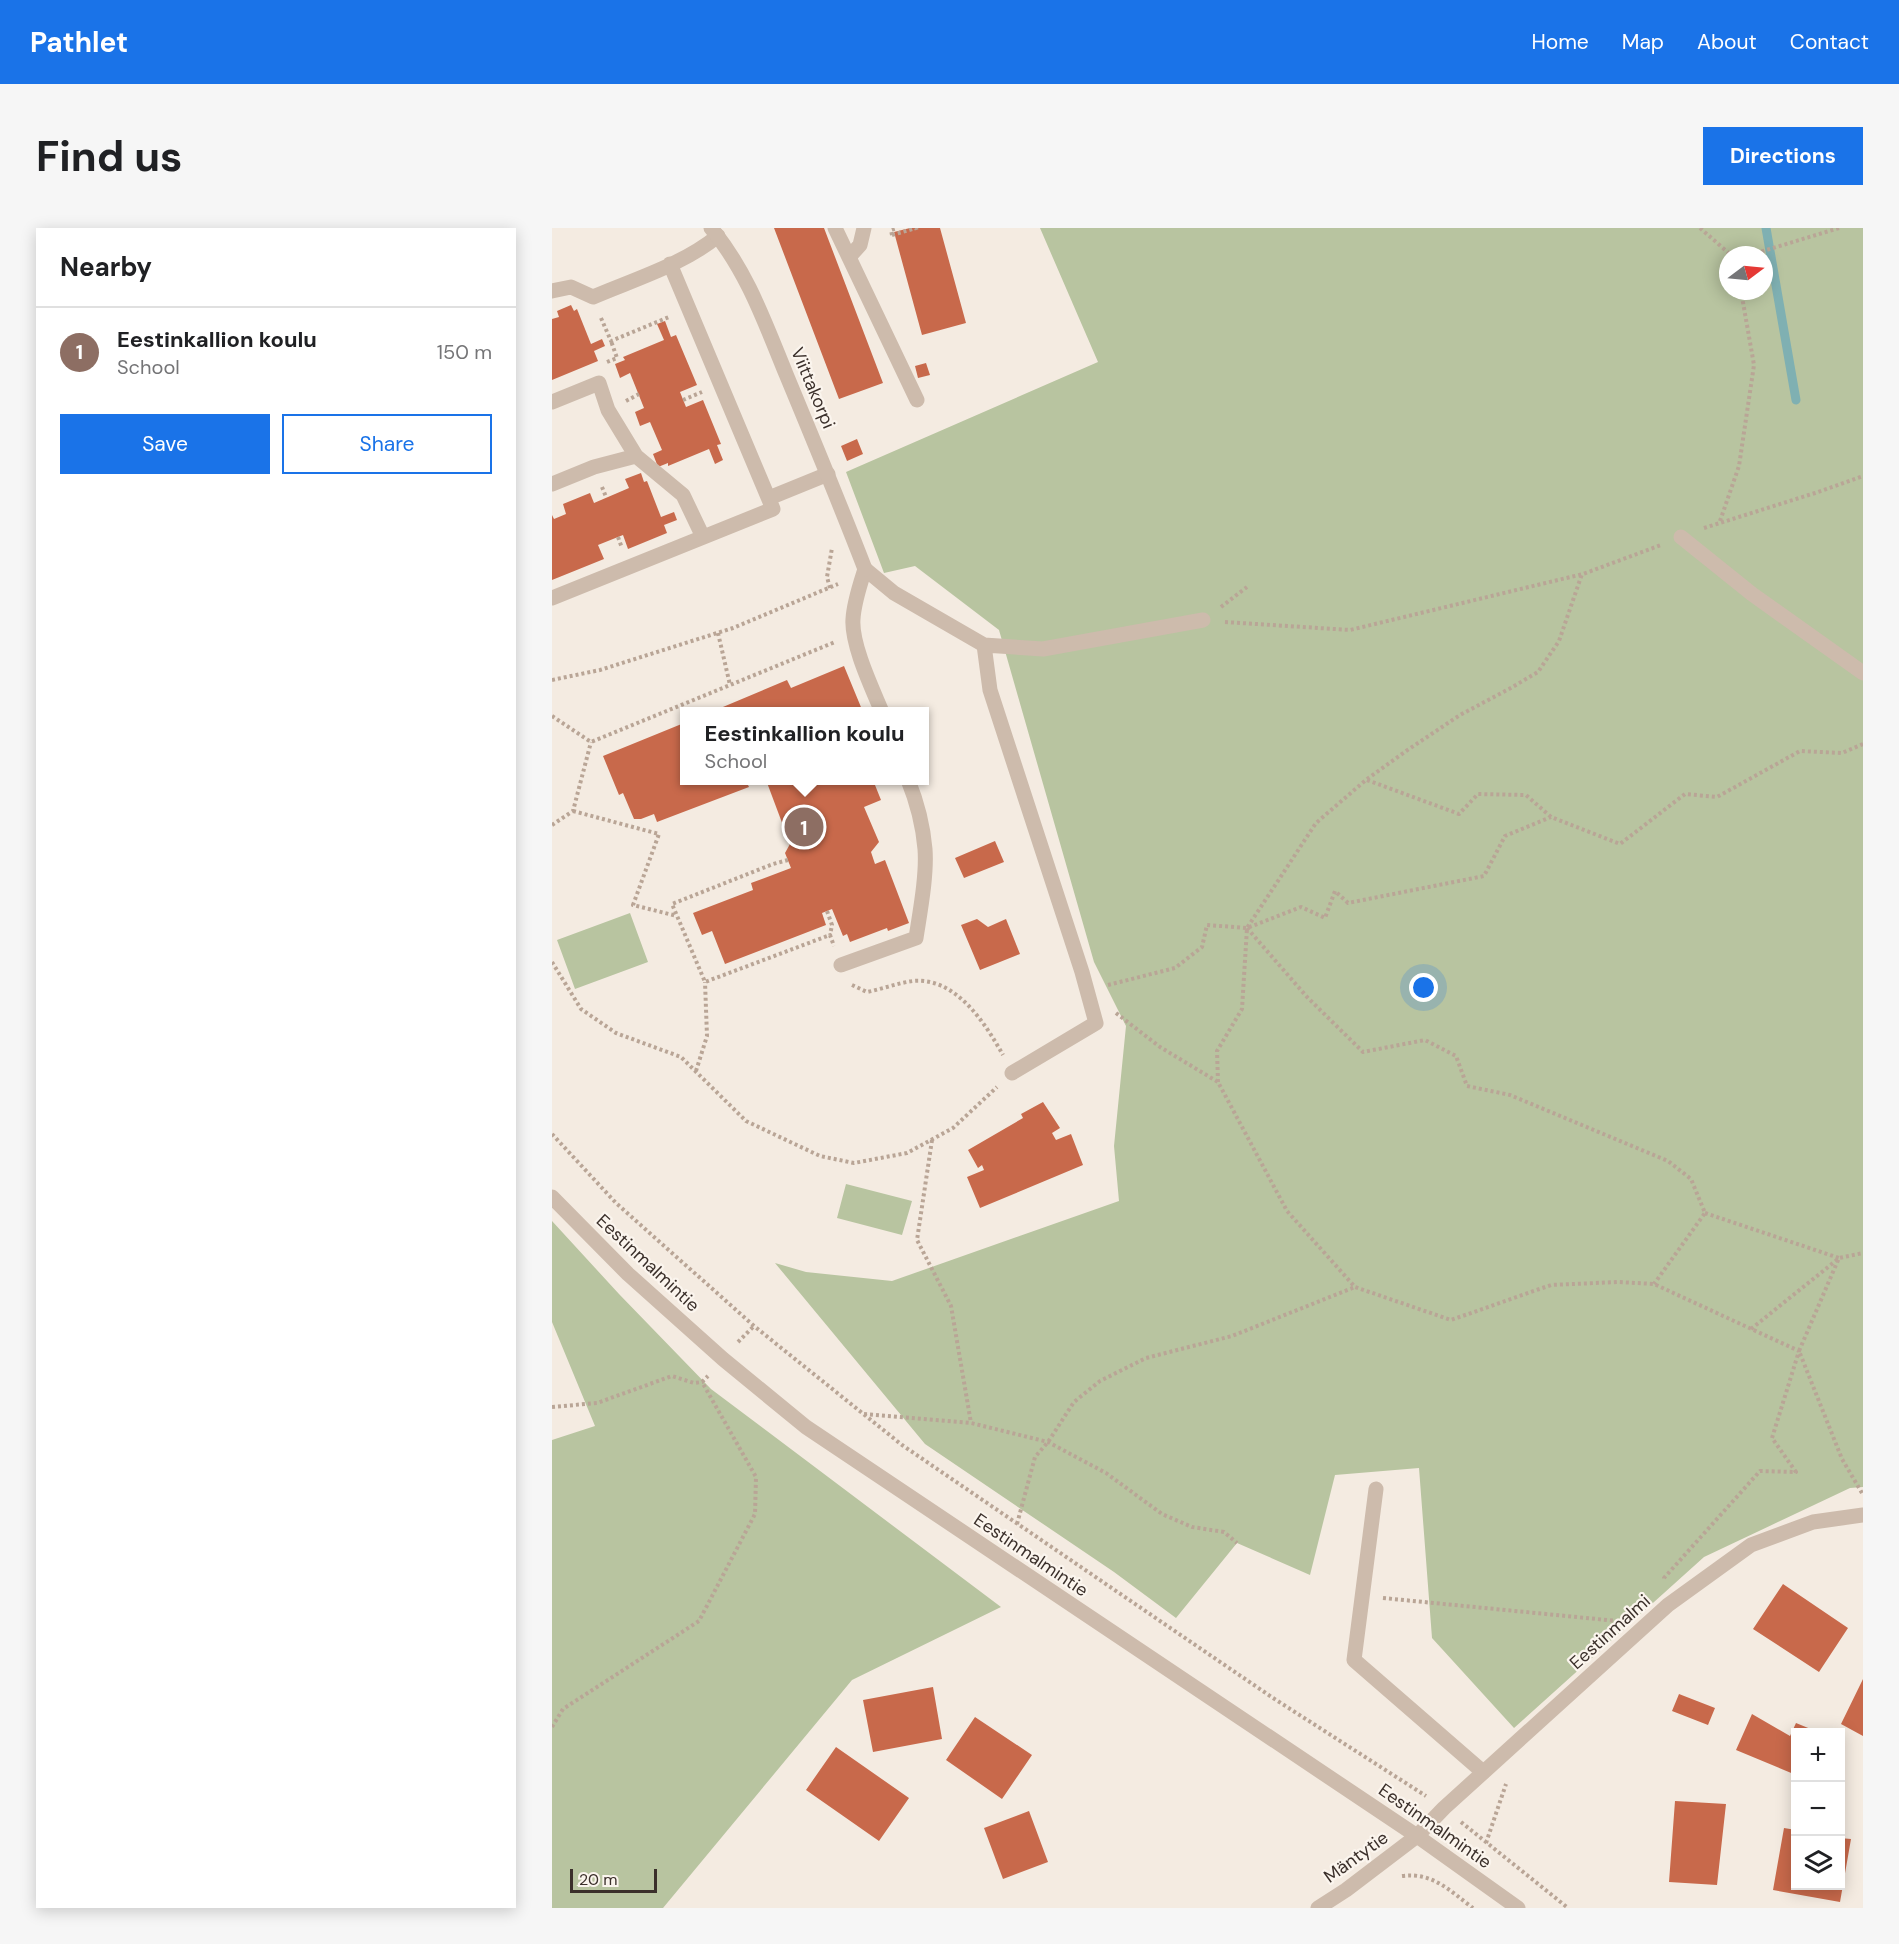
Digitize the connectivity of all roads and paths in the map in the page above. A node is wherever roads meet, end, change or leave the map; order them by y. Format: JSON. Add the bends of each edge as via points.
{"nodes":[{"id":1,"x":835,"y":228,"type":"edge"},
{"id":2,"x":864,"y":228,"type":"edge"},
{"id":3,"x":897,"y":228,"type":"edge"},
{"id":4,"x":1700,"y":228,"type":"edge"},
{"id":5,"x":1839,"y":228,"type":"edge"},
{"id":6,"x":917,"y":231,"type":"dead end"},
{"id":7,"x":715,"y":232,"type":"edge"},
{"id":8,"x":1721,"y":246,"type":"edge"},
{"id":9,"x":1773,"y":248,"type":"edge"},
{"id":10,"x":850,"y":256,"type":"junction"},
{"id":11,"x":670,"y":264,"type":"junction"},
{"id":12,"x":552,"y":291,"type":"edge"},
{"id":13,"x":593,"y":297,"type":"junction"},
{"id":14,"x":1743,"y":300,"type":"edge"},
{"id":15,"x":689,"y":309,"type":"junction"},
{"id":16,"x":611,"y":341,"type":"junction"},
{"id":17,"x":617,"y":358,"type":"dead end"},
{"id":18,"x":917,"y":400,"type":"dead end"},
{"id":19,"x":552,"y":402,"type":"edge"},
{"id":20,"x":636,"y":456,"type":"junction"},
{"id":21,"x":828,"y":474,"type":"junction"},
{"id":22,"x":1863,"y":476,"type":"edge"},
{"id":23,"x":552,"y":484,"type":"edge"},
{"id":24,"x":768,"y":498,"type":"junction"},
{"id":25,"x":1720,"y":522,"type":"junction"},
{"id":26,"x":703,"y":537,"type":"junction"},
{"id":27,"x":1681,"y":537,"type":"junction"},
{"id":28,"x":865,"y":569,"type":"junction"},
{"id":29,"x":1582,"y":574,"type":"junction"},
{"id":30,"x":1247,"y":587,"type":"dead end"},
{"id":31,"x":830,"y":588,"type":"dead end"},
{"id":32,"x":552,"y":598,"type":"edge"},
{"id":33,"x":1203,"y":620,"type":"junction"},
{"id":34,"x":718,"y":633,"type":"junction"},
{"id":35,"x":855,"y":634,"type":"junction"},
{"id":36,"x":984,"y":645,"type":"junction"},
{"id":37,"x":1863,"y":673,"type":"edge"},
{"id":38,"x":552,"y":680,"type":"edge"},
{"id":39,"x":730,"y":685,"type":"junction"},
{"id":40,"x":880,"y":707,"type":"edge"},
{"id":41,"x":552,"y":716,"type":"edge"},
{"id":42,"x":591,"y":742,"type":"junction"},
{"id":43,"x":1863,"y":744,"type":"edge"},
{"id":44,"x":1367,"y":780,"type":"junction"},
{"id":45,"x":910,"y":785,"type":"edge"},
{"id":46,"x":573,"y":811,"type":"junction"},
{"id":47,"x":1551,"y":817,"type":"junction"},
{"id":48,"x":552,"y":825,"type":"edge"},
{"id":49,"x":788,"y":860,"type":"dead end"},
{"id":50,"x":827,"y":911,"type":"dead end"},
{"id":51,"x":677,"y":916,"type":"junction"},
{"id":52,"x":1246,"y":928,"type":"junction"},
{"id":53,"x":830,"y":935,"type":"junction"},
{"id":54,"x":552,"y":962,"type":"edge"},
{"id":55,"x":841,"y":965,"type":"junction"},
{"id":56,"x":705,"y":982,"type":"junction"},
{"id":57,"x":1087,"y":991,"type":"junction"},
{"id":58,"x":696,"y":1071,"type":"junction"},
{"id":59,"x":1012,"y":1073,"type":"junction"},
{"id":60,"x":1218,"y":1082,"type":"junction"},
{"id":61,"x":552,"y":1134,"type":"edge"},
{"id":62,"x":932,"y":1140,"type":"junction"},
{"id":63,"x":552,"y":1197,"type":"edge"},
{"id":64,"x":1706,"y":1213,"type":"junction"},
{"id":65,"x":1863,"y":1253,"type":"edge"},
{"id":66,"x":1839,"y":1258,"type":"junction"},
{"id":67,"x":1654,"y":1284,"type":"junction"},
{"id":68,"x":1355,"y":1287,"type":"junction"},
{"id":69,"x":754,"y":1326,"type":"junction"},
{"id":70,"x":1751,"y":1329,"type":"junction"},
{"id":71,"x":738,"y":1342,"type":"dead end"},
{"id":72,"x":1799,"y":1351,"type":"junction"},
{"id":73,"x":708,"y":1376,"type":"dead end"},
{"id":74,"x":702,"y":1382,"type":"junction"},
{"id":75,"x":552,"y":1407,"type":"edge"},
{"id":76,"x":863,"y":1414,"type":"junction"},
{"id":77,"x":971,"y":1423,"type":"junction"},
{"id":78,"x":1048,"y":1442,"type":"junction"},
{"id":79,"x":1376,"y":1489,"type":"dead end"},
{"id":80,"x":1863,"y":1495,"type":"edge"},
{"id":81,"x":1863,"y":1515,"type":"edge"},
{"id":82,"x":1017,"y":1524,"type":"junction"},
{"id":83,"x":1237,"y":1543,"type":"dead end"},
{"id":84,"x":1362,"y":1596,"type":"junction"},
{"id":85,"x":1668,"y":1605,"type":"junction"},
{"id":86,"x":1648,"y":1624,"type":"junction"},
{"id":87,"x":552,"y":1727,"type":"edge"},
{"id":88,"x":1483,"y":1772,"type":"junction"},
{"id":89,"x":1507,"y":1780,"type":"dead end"},
{"id":90,"x":1444,"y":1808,"type":"junction"},
{"id":91,"x":1417,"y":1836,"type":"junction"},
{"id":92,"x":1486,"y":1843,"type":"junction"},
{"id":93,"x":1401,"y":1877,"type":"dead end"},
{"id":94,"x":1318,"y":1908,"type":"edge"},
{"id":95,"x":1473,"y":1908,"type":"edge"},
{"id":96,"x":1518,"y":1908,"type":"edge"},
{"id":97,"x":1568,"y":1908,"type":"edge"}],
"edges":[{"from":1,"to":10,"type":"street"},
{"from":2,"to":10,"type":"street","via":[[860,245]]},
{"from":3,"to":6,"type":"path","via":[[891,230],[892,235],[916,228]]},
{"from":4,"to":8,"type":"path"},
{"from":5,"to":9,"type":"path"},
{"from":7,"to":11,"type":"street","via":[[707,245]]},
{"from":7,"to":21,"type":"street","name":"Viittakorpi","via":[[752,292]]},
{"from":10,"to":18,"type":"street"},
{"from":11,"to":13,"type":"street"},
{"from":11,"to":15,"type":"street"},
{"from":12,"to":13,"type":"street","via":[[572,287]]},
{"from":13,"to":16,"type":"path"},
{"from":14,"to":25,"type":"path","via":[[1754,364],[1739,466]]},
{"from":15,"to":16,"type":"path"},
{"from":15,"to":24,"type":"street"},
{"from":16,"to":17,"type":"path"},
{"from":19,"to":20,"type":"street","via":[[598,383],[608,411]]},
{"from":20,"to":23,"type":"street"},
{"from":20,"to":26,"type":"street","via":[[684,495]]},
{"from":21,"to":24,"type":"street"},
{"from":21,"to":28,"type":"street","name":"Viittakorpi"},
{"from":22,"to":25,"type":"path"},
{"from":24,"to":26,"type":"street","via":[[772,509]]},
{"from":25,"to":27,"type":"path"},
{"from":26,"to":32,"type":"street"},
{"from":27,"to":29,"type":"path"},
{"from":27,"to":37,"type":"street","via":[[1752,594]]},
{"from":28,"to":35,"type":"street","via":[[852,621]]},
{"from":28,"to":36,"type":"street","via":[[894,593]]},
{"from":29,"to":33,"type":"path","via":[[1350,630]]},
{"from":29,"to":44,"type":"path","via":[[1558,641],[1538,672],[1460,715]]},
{"from":30,"to":33,"type":"path"},
{"from":31,"to":34,"type":"path"},
{"from":33,"to":36,"type":"street","via":[[1043,649]]},
{"from":34,"to":38,"type":"path","via":[[600,670]]},
{"from":34,"to":39,"type":"path"},
{"from":35,"to":39,"type":"path"},
{"from":35,"to":40,"type":"street","via":[[860,658]]},
{"from":36,"to":57,"type":"street","via":[[990,690]]},
{"from":39,"to":42,"type":"path"},
{"from":41,"to":42,"type":"path"},
{"from":42,"to":46,"type":"path"},
{"from":43,"to":47,"type":"path","via":[[1842,753],[1800,751],[1717,797],[1685,794],[1620,844]]},
{"from":44,"to":47,"type":"path","via":[[1459,814],[1478,794],[1526,795]]},
{"from":44,"to":52,"type":"path","via":[[1316,823]]},
{"from":45,"to":55,"type":"street","via":[[925,850],[916,938]]},
{"from":46,"to":48,"type":"path"},
{"from":46,"to":51,"type":"path","via":[[659,834],[633,905]]},
{"from":47,"to":52,"type":"path","via":[[1505,836],[1484,876],[1348,903],[1335,891],[1325,918],[1301,906]]},
{"from":49,"to":51,"type":"path","via":[[672,904]]},
{"from":50,"to":53,"type":"path","via":[[832,925]]},
{"from":51,"to":56,"type":"path"},
{"from":52,"to":57,"type":"path","via":[[1207,925],[1202,947],[1175,968]]},
{"from":52,"to":60,"type":"path","via":[[1242,1009],[1217,1051]]},
{"from":52,"to":64,"type":"path","via":[[1363,1052],[1425,1040],[1456,1056],[1467,1086],[1510,1095],[1668,1161],[1691,1179]]},
{"from":53,"to":55,"type":"path"},
{"from":53,"to":56,"type":"path"},
{"from":54,"to":58,"type":"path","via":[[581,1009],[616,1033],[681,1057]]},
{"from":55,"to":59,"type":"path","via":[[850,984],[867,992],[913,981],[946,988],[964,1000],[992,1036]]},
{"from":56,"to":58,"type":"path","via":[[707,1036]]},
{"from":57,"to":59,"type":"street","via":[[1096,1023]]},
{"from":57,"to":60,"type":"path","via":[[1160,1047]]},
{"from":58,"to":62,"type":"path","via":[[746,1121],[820,1156],[854,1163],[907,1153]]},
{"from":59,"to":62,"type":"path","via":[[953,1128]]},
{"from":60,"to":68,"type":"path","via":[[1287,1211]]},
{"from":61,"to":69,"type":"path","via":[[616,1203]]},
{"from":62,"to":77,"type":"path","via":[[917,1240],[951,1306]]},
{"from":63,"to":91,"type":"street","name":"Eestinmalmintie","via":[[628,1274],[806,1427]]},
{"from":64,"to":66,"type":"path"},
{"from":64,"to":67,"type":"path"},
{"from":65,"to":66,"type":"path"},
{"from":66,"to":70,"type":"path"},
{"from":66,"to":72,"type":"path"},
{"from":67,"to":68,"type":"path","via":[[1618,1281],[1551,1285],[1451,1320]]},
{"from":67,"to":70,"type":"path"},
{"from":68,"to":78,"type":"path","via":[[1232,1336],[1146,1358],[1100,1381],[1074,1402]]},
{"from":69,"to":71,"type":"path"},
{"from":69,"to":76,"type":"path"},
{"from":70,"to":72,"type":"path"},
{"from":72,"to":80,"type":"path","via":[[1842,1459]]},
{"from":72,"to":85,"type":"path","via":[[1772,1438],[1796,1472],[1760,1471],[1664,1578]]},
{"from":73,"to":74,"type":"path"},
{"from":74,"to":75,"type":"path","via":[[672,1376],[597,1404]]},
{"from":74,"to":87,"type":"path","via":[[756,1477],[755,1514],[699,1621],[563,1709]]},
{"from":76,"to":77,"type":"path"},
{"from":76,"to":82,"type":"path"},
{"from":77,"to":78,"type":"path"},
{"from":78,"to":82,"type":"path","via":[[1035,1457]]},
{"from":78,"to":83,"type":"path","via":[[1106,1473],[1162,1514],[1192,1527],[1224,1532]]},
{"from":79,"to":84,"type":"street"},
{"from":81,"to":85,"type":"street","name":"Eestinmalmi","via":[[1813,1522],[1751,1545]]},
{"from":82,"to":90,"type":"path","via":[[1273,1698]]},
{"from":84,"to":86,"type":"path"},
{"from":84,"to":88,"type":"street","via":[[1354,1660]]},
{"from":85,"to":86,"type":"street","name":"Eestinmalmi"},
{"from":86,"to":88,"type":"street","name":"Eestinmalmi"},
{"from":88,"to":90,"type":"street","name":"Eestinmalmi"},
{"from":89,"to":92,"type":"path"},
{"from":90,"to":91,"type":"street","name":"Eestinmalmi"},
{"from":90,"to":92,"type":"path"},
{"from":91,"to":94,"type":"street","name":"Mäntytie"},
{"from":91,"to":96,"type":"street","name":"Eestinmalmintie"},
{"from":92,"to":97,"type":"path"},
{"from":93,"to":95,"type":"path","via":[[1433,1879]]}]}
